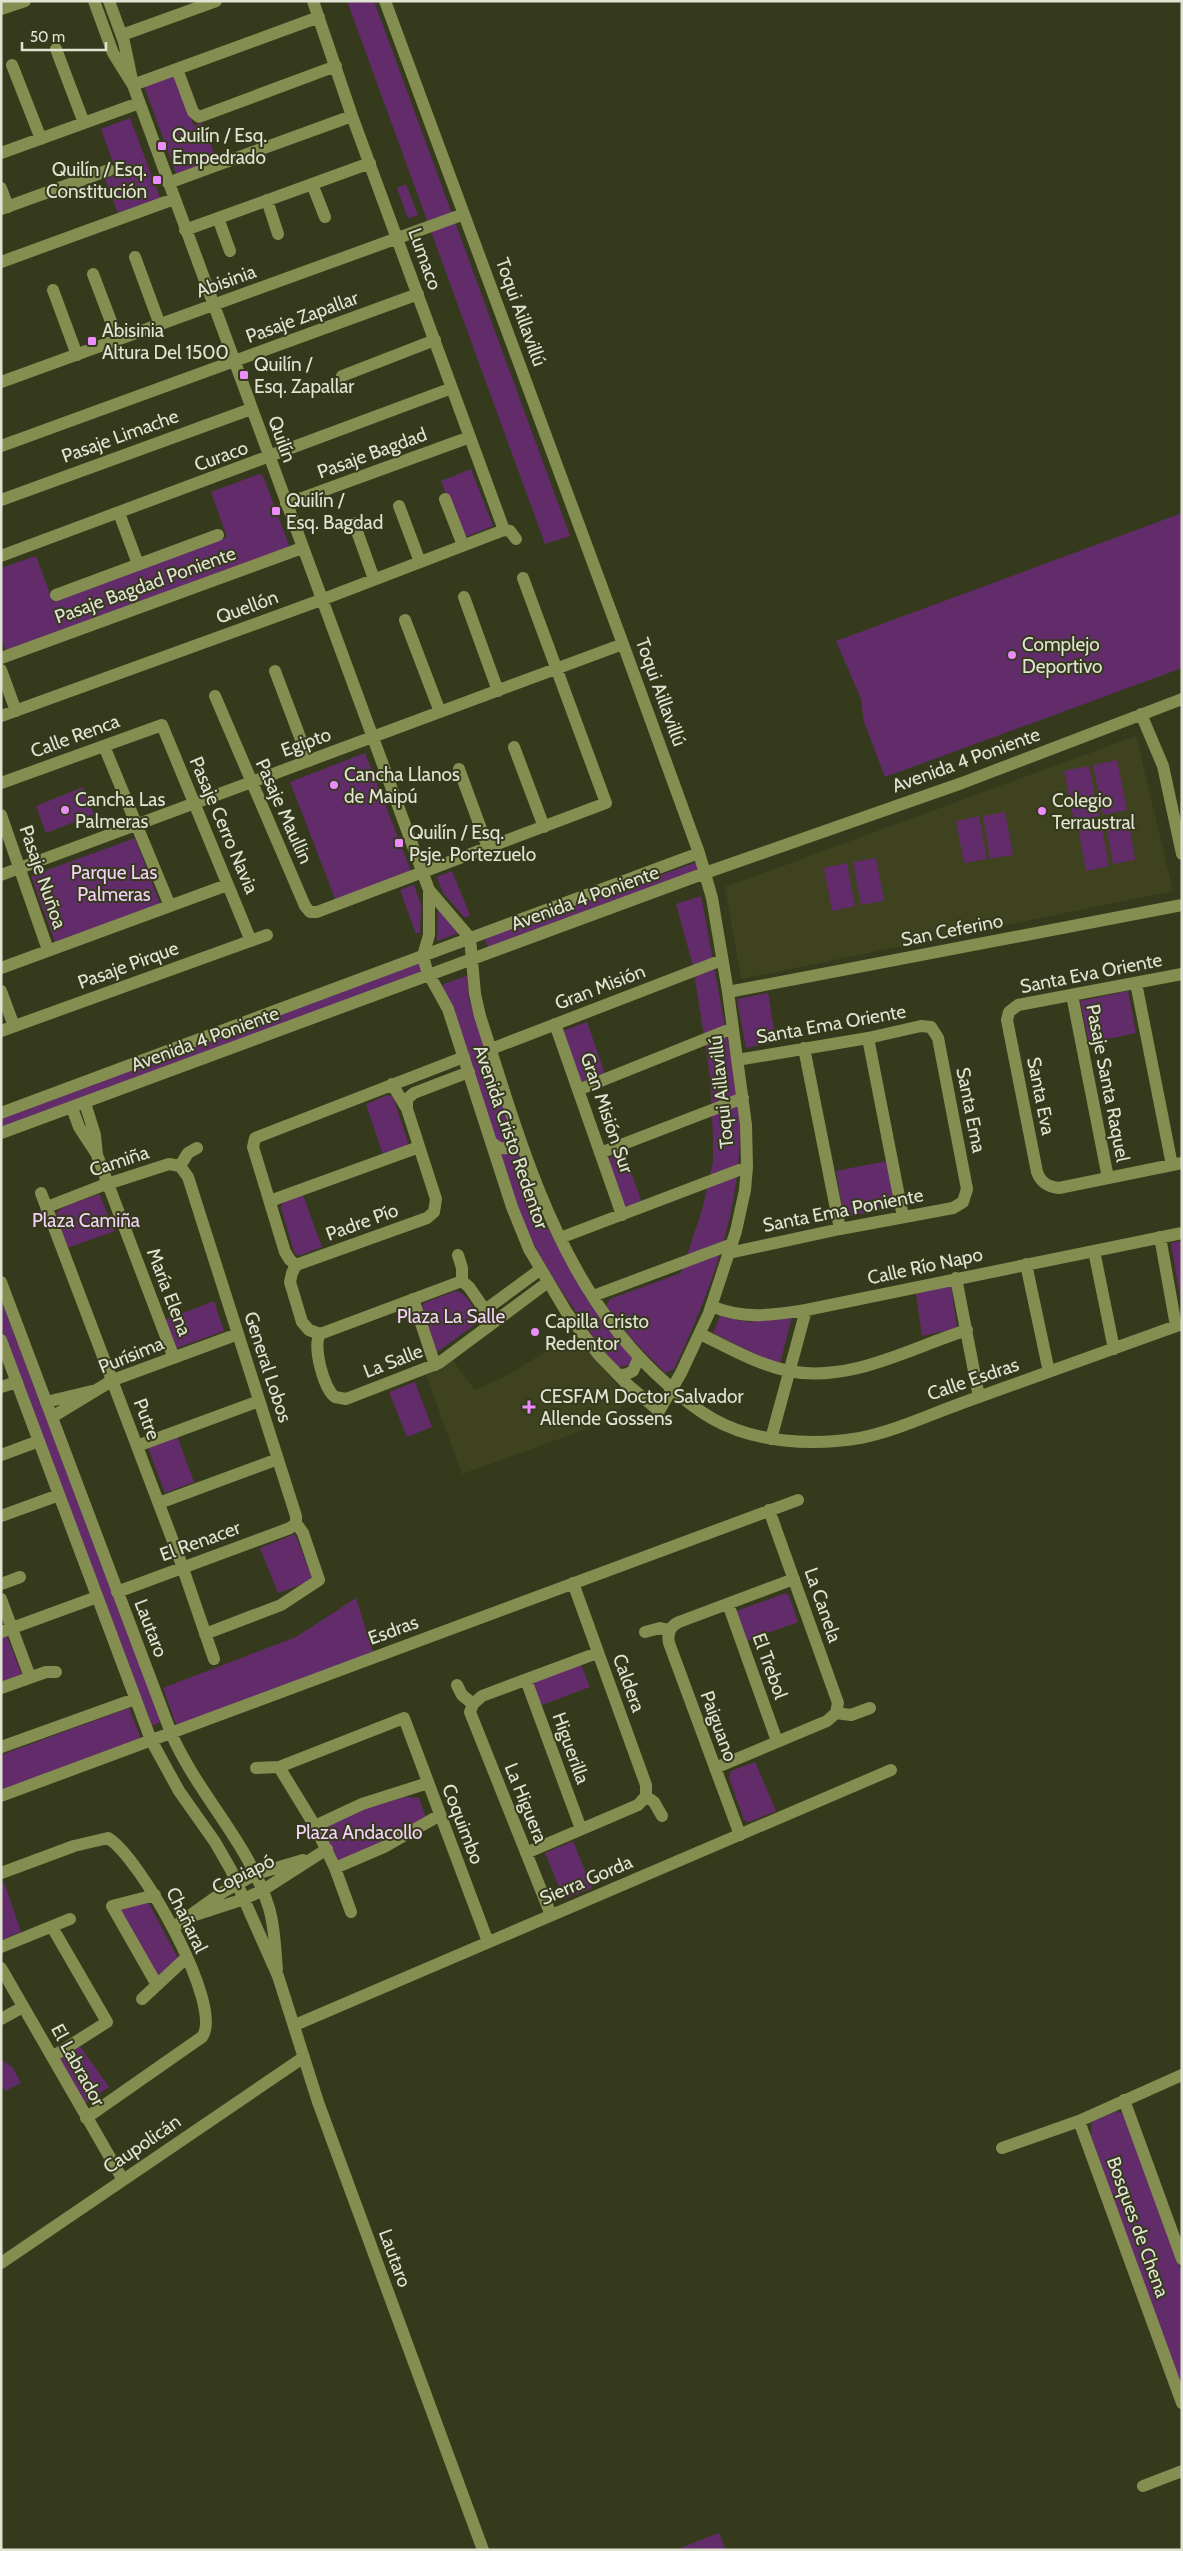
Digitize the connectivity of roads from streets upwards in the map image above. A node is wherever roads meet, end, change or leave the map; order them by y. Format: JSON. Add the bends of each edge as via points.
{"nodes":[{"id":1,"x":25,"y":1,"type":"edge"},
{"id":2,"x":94,"y":1,"type":"edge"},
{"id":3,"x":109,"y":1,"type":"edge"},
{"id":4,"x":216,"y":1,"type":"edge"},
{"id":5,"x":313,"y":1,"type":"edge"},
{"id":6,"x":385,"y":1,"type":"edge"},
{"id":7,"x":1,"y":9,"type":"edge"},
{"id":8,"x":319,"y":17,"type":"junction"},
{"id":9,"x":122,"y":35,"type":"junction"},
{"id":10,"x":56,"y":49,"type":"dead end"},
{"id":11,"x":12,"y":65,"type":"dead end"},
{"id":12,"x":336,"y":66,"type":"junction"},
{"id":13,"x":177,"y":69,"type":"junction"},
{"id":14,"x":133,"y":85,"type":"junction"},
{"id":15,"x":139,"y":103,"type":"junction"},
{"id":16,"x":352,"y":116,"type":"junction"},
{"id":17,"x":84,"y":123,"type":"junction"},
{"id":18,"x":41,"y":139,"type":"junction"},
{"id":19,"x":1,"y":153,"type":"edge"},
{"id":20,"x":370,"y":163,"type":"junction"},
{"id":21,"x":109,"y":170,"type":"dead end"},
{"id":22,"x":168,"y":183,"type":"junction"},
{"id":23,"x":312,"y":184,"type":"junction"},
{"id":24,"x":1,"y":188,"type":"edge"},
{"id":25,"x":174,"y":199,"type":"junction"},
{"id":26,"x":266,"y":200,"type":"junction"},
{"id":27,"x":5,"y":208,"type":"edge"},
{"id":28,"x":464,"y":214,"type":"junction"},
{"id":29,"x":325,"y":217,"type":"dead end"},
{"id":30,"x":218,"y":218,"type":"junction"},
{"id":31,"x":186,"y":230,"type":"junction"},
{"id":32,"x":278,"y":234,"type":"dead end"},
{"id":33,"x":397,"y":238,"type":"junction"},
{"id":34,"x":230,"y":251,"type":"dead end"},
{"id":35,"x":135,"y":257,"type":"dead end"},
{"id":36,"x":1,"y":262,"type":"edge"},
{"id":37,"x":92,"y":274,"type":"dead end"},
{"id":38,"x":54,"y":290,"type":"dead end"},
{"id":39,"x":418,"y":294,"type":"junction"},
{"id":40,"x":213,"y":305,"type":"junction"},
{"id":41,"x":160,"y":325,"type":"junction"},
{"id":42,"x":118,"y":340,"type":"junction"},
{"id":43,"x":435,"y":340,"type":"junction"},
{"id":44,"x":77,"y":355,"type":"junction"},
{"id":45,"x":234,"y":362,"type":"junction"},
{"id":46,"x":342,"y":376,"type":"dead end"},
{"id":47,"x":1,"y":382,"type":"edge"},
{"id":48,"x":452,"y":388,"type":"junction"},
{"id":49,"x":251,"y":408,"type":"junction"},
{"id":50,"x":470,"y":437,"type":"junction"},
{"id":51,"x":1,"y":446,"type":"edge"},
{"id":52,"x":269,"y":458,"type":"junction"},
{"id":53,"x":446,"y":499,"type":"dead end"},
{"id":54,"x":1,"y":500,"type":"edge"},
{"id":55,"x":286,"y":504,"type":"junction"},
{"id":56,"x":399,"y":506,"type":"dead end"},
{"id":57,"x":119,"y":513,"type":"junction"},
{"id":58,"x":354,"y":523,"type":"dead end"},
{"id":59,"x":504,"y":530,"type":"junction"},
{"id":60,"x":218,"y":535,"type":"dead end"},
{"id":61,"x":516,"y":539,"type":"dead end"},
{"id":62,"x":464,"y":545,"type":"junction"},
{"id":63,"x":302,"y":548,"type":"junction"},
{"id":64,"x":1,"y":556,"type":"edge"},
{"id":65,"x":420,"y":562,"type":"junction"},
{"id":66,"x":138,"y":564,"type":"junction"},
{"id":67,"x":523,"y":578,"type":"dead end"},
{"id":68,"x":374,"y":579,"type":"junction"},
{"id":69,"x":56,"y":595,"type":"dead end"},
{"id":70,"x":464,"y":597,"type":"dead end"},
{"id":71,"x":321,"y":600,"type":"junction"},
{"id":72,"x":406,"y":620,"type":"dead end"},
{"id":73,"x":623,"y":644,"type":"junction"},
{"id":74,"x":1,"y":658,"type":"edge"},
{"id":75,"x":556,"y":669,"type":"junction"},
{"id":76,"x":1,"y":670,"type":"edge"},
{"id":77,"x":275,"y":671,"type":"dead end"},
{"id":78,"x":498,"y":691,"type":"junction"},
{"id":79,"x":214,"y":696,"type":"dead end"},
{"id":80,"x":1182,"y":698,"type":"edge"},
{"id":81,"x":16,"y":711,"type":"junction"},
{"id":82,"x":440,"y":712,"type":"junction"},
{"id":83,"x":1141,"y":714,"type":"junction"},
{"id":84,"x":1,"y":716,"type":"edge"},
{"id":85,"x":162,"y":725,"type":"joint"},
{"id":86,"x":372,"y":738,"type":"junction"},
{"id":87,"x":104,"y":746,"type":"junction"},
{"id":88,"x":514,"y":747,"type":"dead end"},
{"id":89,"x":309,"y":761,"type":"junction"},
{"id":90,"x":459,"y":769,"type":"dead end"},
{"id":91,"x":252,"y":782,"type":"junction"},
{"id":92,"x":1,"y":783,"type":"edge"},
{"id":93,"x":194,"y":804,"type":"junction"},
{"id":94,"x":1,"y":815,"type":"edge"},
{"id":95,"x":136,"y":825,"type":"junction"},
{"id":96,"x":544,"y":827,"type":"junction"},
{"id":97,"x":488,"y":848,"type":"junction"},
{"id":98,"x":699,"y":853,"type":"junction"},
{"id":99,"x":1182,"y":854,"type":"edge"},
{"id":100,"x":20,"y":868,"type":"junction"},
{"id":101,"x":423,"y":873,"type":"junction"},
{"id":102,"x":706,"y":873,"type":"junction"},
{"id":103,"x":1,"y":875,"type":"edge"},
{"id":104,"x":227,"y":885,"type":"junction"},
{"id":105,"x":430,"y":890,"type":"junction"},
{"id":106,"x":1182,"y":905,"type":"edge"},
{"id":107,"x":170,"y":906,"type":"junction"},
{"id":108,"x":267,"y":935,"type":"dead end"},
{"id":109,"x":470,"y":938,"type":"junction"},
{"id":110,"x":251,"y":941,"type":"junction"},
{"id":111,"x":48,"y":950,"type":"junction"},
{"id":112,"x":423,"y":956,"type":"junction"},
{"id":113,"x":473,"y":959,"type":"junction"},
{"id":114,"x":722,"y":960,"type":"junction"},
{"id":115,"x":1,"y":968,"type":"edge"},
{"id":116,"x":1182,"y":974,"type":"edge"},
{"id":117,"x":429,"y":975,"type":"junction"},
{"id":118,"x":1136,"y":983,"type":"junction"},
{"id":119,"x":1,"y":991,"type":"edge"},
{"id":120,"x":728,"y":992,"type":"junction"},
{"id":121,"x":1072,"y":995,"type":"junction"},
{"id":122,"x":1010,"y":1012,"type":"joint"},
{"id":123,"x":556,"y":1024,"type":"junction"},
{"id":124,"x":14,"y":1026,"type":"junction"},
{"id":125,"x":931,"y":1027,"type":"joint"},
{"id":126,"x":733,"y":1028,"type":"junction"},
{"id":127,"x":1,"y":1031,"type":"edge"},
{"id":128,"x":868,"y":1038,"type":"junction"},
{"id":129,"x":804,"y":1048,"type":"junction"},
{"id":130,"x":491,"y":1049,"type":"junction"},
{"id":131,"x":464,"y":1057,"type":"junction"},
{"id":132,"x":737,"y":1060,"type":"junction"},
{"id":133,"x":469,"y":1072,"type":"junction"},
{"id":134,"x":392,"y":1084,"type":"junction"},
{"id":135,"x":578,"y":1090,"type":"junction"},
{"id":136,"x":743,"y":1098,"type":"junction"},
{"id":137,"x":85,"y":1103,"type":"junction"},
{"id":138,"x":72,"y":1108,"type":"junction"},
{"id":139,"x":407,"y":1109,"type":"junction"},
{"id":140,"x":1,"y":1113,"type":"edge"},
{"id":141,"x":1,"y":1133,"type":"edge"},
{"id":142,"x":518,"y":1133,"type":"junction"},
{"id":143,"x":491,"y":1142,"type":"junction"},
{"id":144,"x":419,"y":1147,"type":"junction"},
{"id":145,"x":197,"y":1148,"type":"dead end"},
{"id":146,"x":600,"y":1153,"type":"junction"},
{"id":147,"x":98,"y":1155,"type":"junction"},
{"id":148,"x":1177,"y":1164,"type":"edge"},
{"id":149,"x":180,"y":1166,"type":"junction"},
{"id":150,"x":747,"y":1167,"type":"junction"},
{"id":151,"x":1108,"y":1178,"type":"junction"},
{"id":152,"x":109,"y":1184,"type":"junction"},
{"id":153,"x":41,"y":1193,"type":"dead end"},
{"id":154,"x":270,"y":1202,"type":"junction"},
{"id":155,"x":963,"y":1202,"type":"joint"},
{"id":156,"x":46,"y":1207,"type":"junction"},
{"id":157,"x":622,"y":1215,"type":"junction"},
{"id":158,"x":903,"y":1218,"type":"junction"},
{"id":159,"x":840,"y":1228,"type":"junction"},
{"id":160,"x":1182,"y":1232,"type":"edge"},
{"id":161,"x":1160,"y":1237,"type":"junction"},
{"id":162,"x":560,"y":1238,"type":"junction"},
{"id":163,"x":731,"y":1249,"type":"junction"},
{"id":164,"x":1094,"y":1250,"type":"junction"},
{"id":165,"x":458,"y":1255,"type":"dead end"},
{"id":166,"x":1026,"y":1264,"type":"junction"},
{"id":167,"x":296,"y":1265,"type":"junction"},
{"id":168,"x":541,"y":1269,"type":"junction"},
{"id":169,"x":956,"y":1278,"type":"junction"},
{"id":170,"x":462,"y":1281,"type":"junction"},
{"id":171,"x":548,"y":1282,"type":"junction"},
{"id":172,"x":2,"y":1289,"type":"edge"},
{"id":173,"x":593,"y":1296,"type":"junction"},
{"id":174,"x":413,"y":1299,"type":"junction"},
{"id":175,"x":712,"y":1306,"type":"junction"},
{"id":176,"x":485,"y":1310,"type":"junction"},
{"id":177,"x":806,"y":1310,"type":"junction"},
{"id":178,"x":493,"y":1323,"type":"junction"},
{"id":179,"x":1179,"y":1325,"type":"edge"},
{"id":180,"x":967,"y":1330,"type":"junction"},
{"id":181,"x":238,"y":1334,"type":"junction"},
{"id":182,"x":320,"y":1334,"type":"junction"},
{"id":183,"x":700,"y":1334,"type":"junction"},
{"id":184,"x":1,"y":1340,"type":"edge"},
{"id":185,"x":1114,"y":1349,"type":"junction"},
{"id":186,"x":639,"y":1357,"type":"junction"},
{"id":187,"x":174,"y":1358,"type":"junction"},
{"id":188,"x":435,"y":1365,"type":"junction"},
{"id":189,"x":788,"y":1371,"type":"junction"},
{"id":190,"x":1049,"y":1372,"type":"junction"},
{"id":191,"x":617,"y":1374,"type":"junction"},
{"id":192,"x":113,"y":1380,"type":"junction"},
{"id":193,"x":17,"y":1382,"type":"junction"},
{"id":194,"x":1,"y":1387,"type":"edge"},
{"id":195,"x":672,"y":1388,"type":"junction"},
{"id":196,"x":94,"y":1390,"type":"junction"},
{"id":197,"x":979,"y":1397,"type":"junction"},
{"id":198,"x":259,"y":1401,"type":"junction"},
{"id":199,"x":46,"y":1402,"type":"junction"},
{"id":200,"x":659,"y":1410,"type":"joint"},
{"id":201,"x":52,"y":1417,"type":"junction"},
{"id":202,"x":771,"y":1438,"type":"junction"},
{"id":203,"x":39,"y":1441,"type":"junction"},
{"id":204,"x":137,"y":1446,"type":"junction"},
{"id":205,"x":1,"y":1455,"type":"edge"},
{"id":206,"x":278,"y":1459,"type":"junction"},
{"id":207,"x":59,"y":1495,"type":"junction"},
{"id":208,"x":798,"y":1500,"type":"dead end"},
{"id":209,"x":159,"y":1503,"type":"junction"},
{"id":210,"x":769,"y":1510,"type":"junction"},
{"id":211,"x":1,"y":1516,"type":"edge"},
{"id":212,"x":296,"y":1523,"type":"junction"},
{"id":213,"x":183,"y":1568,"type":"junction"},
{"id":214,"x":20,"y":1577,"type":"dead end"},
{"id":215,"x":794,"y":1579,"type":"junction"},
{"id":216,"x":573,"y":1583,"type":"junction"},
{"id":217,"x":1,"y":1584,"type":"edge"},
{"id":218,"x":117,"y":1592,"type":"junction"},
{"id":219,"x":97,"y":1597,"type":"junction"},
{"id":220,"x":1,"y":1599,"type":"edge"},
{"id":221,"x":728,"y":1604,"type":"junction"},
{"id":222,"x":7,"y":1630,"type":"edge"},
{"id":223,"x":669,"y":1630,"type":"junction"},
{"id":224,"x":132,"y":1632,"type":"junction"},
{"id":225,"x":645,"y":1632,"type":"dead end"},
{"id":226,"x":205,"y":1634,"type":"junction"},
{"id":227,"x":113,"y":1639,"type":"junction"},
{"id":228,"x":598,"y":1653,"type":"junction"},
{"id":229,"x":214,"y":1659,"type":"dead end"},
{"id":230,"x":56,"y":1672,"type":"dead end"},
{"id":231,"x":30,"y":1677,"type":"junction"},
{"id":232,"x":526,"y":1680,"type":"junction"},
{"id":233,"x":457,"y":1685,"type":"dead end"},
{"id":234,"x":1,"y":1688,"type":"edge"},
{"id":235,"x":136,"y":1699,"type":"junction"},
{"id":236,"x":473,"y":1704,"type":"junction"},
{"id":237,"x":870,"y":1708,"type":"dead end"},
{"id":238,"x":836,"y":1713,"type":"junction"},
{"id":239,"x":171,"y":1732,"type":"junction"},
{"id":240,"x":151,"y":1740,"type":"junction"},
{"id":241,"x":777,"y":1741,"type":"junction"},
{"id":242,"x":1,"y":1747,"type":"edge"},
{"id":243,"x":279,"y":1767,"type":"junction"},
{"id":244,"x":256,"y":1768,"type":"dead end"},
{"id":245,"x":715,"y":1768,"type":"junction"},
{"id":246,"x":891,"y":1770,"type":"dead end"},
{"id":247,"x":428,"y":1783,"type":"junction"},
{"id":248,"x":1,"y":1796,"type":"edge"},
{"id":249,"x":646,"y":1796,"type":"junction"},
{"id":250,"x":440,"y":1815,"type":"junction"},
{"id":251,"x":662,"y":1816,"type":"dead end"},
{"id":252,"x":315,"y":1826,"type":"junction"},
{"id":253,"x":581,"y":1829,"type":"junction"},
{"id":254,"x":740,"y":1834,"type":"junction"},
{"id":255,"x":326,"y":1849,"type":"junction"},
{"id":256,"x":526,"y":1853,"type":"junction"},
{"id":257,"x":310,"y":1858,"type":"junction"},
{"id":258,"x":335,"y":1868,"type":"junction"},
{"id":259,"x":1,"y":1873,"type":"edge"},
{"id":260,"x":256,"y":1874,"type":"junction"},
{"id":261,"x":238,"y":1884,"type":"junction"},
{"id":262,"x":263,"y":1890,"type":"junction"},
{"id":263,"x":155,"y":1895,"type":"junction"},
{"id":264,"x":244,"y":1899,"type":"junction"},
{"id":265,"x":351,"y":1912,"type":"dead end"},
{"id":266,"x":551,"y":1915,"type":"junction"},
{"id":267,"x":189,"y":1917,"type":"junction"},
{"id":268,"x":70,"y":1919,"type":"dead end"},
{"id":269,"x":52,"y":1926,"type":"junction"},
{"id":270,"x":174,"y":1927,"type":"junction"},
{"id":271,"x":488,"y":1942,"type":"junction"},
{"id":272,"x":1,"y":1947,"type":"edge"},
{"id":273,"x":186,"y":1958,"type":"junction"},
{"id":274,"x":1,"y":1968,"type":"edge"},
{"id":275,"x":278,"y":1976,"type":"junction"},
{"id":276,"x":157,"y":1985,"type":"junction"},
{"id":277,"x":142,"y":1999,"type":"dead end"},
{"id":278,"x":23,"y":2007,"type":"junction"},
{"id":279,"x":1,"y":2019,"type":"edge"},
{"id":280,"x":294,"y":2025,"type":"junction"},
{"id":281,"x":52,"y":2057,"type":"junction"},
{"id":282,"x":304,"y":2057,"type":"junction"},
{"id":283,"x":1182,"y":2075,"type":"edge"},
{"id":284,"x":1124,"y":2100,"type":"junction"},
{"id":285,"x":86,"y":2118,"type":"junction"},
{"id":286,"x":1079,"y":2121,"type":"junction"},
{"id":287,"x":1002,"y":2148,"type":"dead end"},
{"id":288,"x":123,"y":2180,"type":"junction"},
{"id":289,"x":1182,"y":2259,"type":"edge"},
{"id":290,"x":1,"y":2263,"type":"edge"},
{"id":291,"x":1182,"y":2402,"type":"edge"},
{"id":292,"x":1182,"y":2471,"type":"edge"},
{"id":293,"x":1143,"y":2486,"type":"dead end"},
{"id":294,"x":483,"y":2550,"type":"edge"}],
"edges":[{"from":1,"to":7,"type":"street"},
{"from":2,"to":14,"type":"street","name":"Quilín","via":[[113,53]]},
{"from":3,"to":9,"type":"street","name":"Quilín"},
{"from":4,"to":9,"type":"street"},
{"from":5,"to":8,"type":"street","name":"Lumaco"},
{"from":6,"to":28,"type":"street","name":"Toqui Aillavillú"},
{"from":8,"to":12,"type":"street","name":"Lumaco"},
{"from":8,"to":13,"type":"street"},
{"from":9,"to":14,"type":"street","name":"Quilín"},
{"from":10,"to":17,"type":"street"},
{"from":11,"to":18,"type":"street"},
{"from":12,"to":13,"type":"street","via":[[199,116],[194,112]]},
{"from":12,"to":16,"type":"street","name":"Lumaco"},
{"from":13,"to":14,"type":"street"},
{"from":14,"to":15,"type":"street","name":"Quilín"},
{"from":15,"to":17,"type":"street"},
{"from":15,"to":22,"type":"street","name":"Quilín"},
{"from":16,"to":20,"type":"street","name":"Lumaco"},
{"from":16,"to":22,"type":"street"},
{"from":17,"to":18,"type":"street"},
{"from":18,"to":19,"type":"street"},
{"from":20,"to":23,"type":"street"},
{"from":20,"to":33,"type":"street","name":"Lumaco"},
{"from":21,"to":27,"type":"street"},
{"from":22,"to":25,"type":"street","name":"Quilín"},
{"from":23,"to":26,"type":"street"},
{"from":23,"to":29,"type":"street"},
{"from":24,"to":27,"type":"street"},
{"from":25,"to":31,"type":"street","name":"Quilín"},
{"from":25,"to":36,"type":"street"},
{"from":26,"to":30,"type":"street"},
{"from":26,"to":32,"type":"street"},
{"from":28,"to":33,"type":"street","name":"Abisinia"},
{"from":28,"to":73,"type":"street","name":"Toqui Aillavillú"},
{"from":30,"to":31,"type":"street"},
{"from":30,"to":34,"type":"street"},
{"from":31,"to":40,"type":"street","name":"Quilín"},
{"from":33,"to":39,"type":"street","name":"Lumaco"},
{"from":33,"to":40,"type":"street","name":"Abisinia"},
{"from":35,"to":41,"type":"street"},
{"from":37,"to":42,"type":"street"},
{"from":38,"to":44,"type":"street"},
{"from":39,"to":43,"type":"street","name":"Lumaco"},
{"from":39,"to":45,"type":"street","name":"Pasaje Zapallar"},
{"from":40,"to":41,"type":"street","name":"Abisinia"},
{"from":40,"to":45,"type":"street","name":"Quilín"},
{"from":41,"to":42,"type":"street","name":"Abisinia"},
{"from":42,"to":44,"type":"street","name":"Abisinia"},
{"from":43,"to":46,"type":"street"},
{"from":43,"to":48,"type":"street","name":"Lumaco"},
{"from":44,"to":47,"type":"street","name":"Abisinia"},
{"from":45,"to":49,"type":"street","name":"Quilín"},
{"from":45,"to":51,"type":"street","name":"Pasaje Zapallar"},
{"from":48,"to":50,"type":"street","name":"Lumaco"},
{"from":48,"to":52,"type":"street","name":"Curaco","via":[[280,451]]},
{"from":49,"to":52,"type":"street","name":"Quilín"},
{"from":49,"to":54,"type":"street","name":"Pasaje Limache"},
{"from":50,"to":55,"type":"street","name":"Pasaje Bagdad"},
{"from":50,"to":59,"type":"street","name":"Lumaco"},
{"from":52,"to":55,"type":"street","name":"Quilín"},
{"from":52,"to":57,"type":"street","name":"Curaco"},
{"from":53,"to":62,"type":"street"},
{"from":55,"to":63,"type":"street","name":"Quilín"},
{"from":56,"to":65,"type":"street"},
{"from":57,"to":64,"type":"street","name":"Curaco"},
{"from":57,"to":66,"type":"street"},
{"from":58,"to":68,"type":"street"},
{"from":59,"to":61,"type":"street","via":[[512,532]]},
{"from":59,"to":62,"type":"street","name":"Quellón"},
{"from":60,"to":66,"type":"street"},
{"from":62,"to":65,"type":"street","name":"Quellón"},
{"from":63,"to":71,"type":"street","name":"Quilín"},
{"from":63,"to":74,"type":"street","name":"Pasaje Bagdad Poniente"},
{"from":65,"to":68,"type":"street","name":"Quellón"},
{"from":66,"to":69,"type":"street"},
{"from":67,"to":75,"type":"street"},
{"from":68,"to":71,"type":"street","name":"Quellón"},
{"from":70,"to":78,"type":"street"},
{"from":71,"to":81,"type":"street","name":"Quellón"},
{"from":71,"to":86,"type":"street","name":"Quilín"},
{"from":72,"to":82,"type":"street"},
{"from":73,"to":75,"type":"street","name":"Egipto"},
{"from":73,"to":98,"type":"street","name":"Toqui Aillavillú"},
{"from":75,"to":78,"type":"street","name":"Egipto"},
{"from":75,"to":96,"type":"street","via":[[606,803]]},
{"from":76,"to":81,"type":"street"},
{"from":77,"to":89,"type":"street"},
{"from":78,"to":82,"type":"street","name":"Egipto"},
{"from":79,"to":91,"type":"street","name":"Pasaje Maullin"},
{"from":80,"to":83,"type":"street","name":"Avenida 4 Poniente"},
{"from":81,"to":84,"type":"street","name":"Quellón"},
{"from":82,"to":86,"type":"street","name":"Egipto"},
{"from":83,"to":99,"type":"street","via":[[1163,766]]},
{"from":83,"to":102,"type":"street","name":"Avenida 4 Poniente","via":[[962,783]]},
{"from":85,"to":87,"type":"street","name":"Calle Renca"},
{"from":85,"to":93,"type":"street","name":"Pasaje Cerro Navia"},
{"from":86,"to":89,"type":"street","name":"Egipto"},
{"from":86,"to":101,"type":"street","name":"Quilín"},
{"from":87,"to":92,"type":"street","name":"Calle Renca"},
{"from":87,"to":95,"type":"street"},
{"from":88,"to":96,"type":"street"},
{"from":89,"to":91,"type":"street","name":"Egipto"},
{"from":90,"to":97,"type":"street"},
{"from":91,"to":93,"type":"street","name":"Egipto"},
{"from":91,"to":101,"type":"street","name":"Pasaje Maullin","via":[[304,906],[310,912],[318,912]]},
{"from":93,"to":95,"type":"street","name":"Egipto"},
{"from":93,"to":104,"type":"street","name":"Pasaje Cerro Navia"},
{"from":94,"to":100,"type":"street","name":"Pasaje Nuñoa"},
{"from":95,"to":100,"type":"street","name":"Egipto"},
{"from":95,"to":107,"type":"street"},
{"from":96,"to":97,"type":"street"},
{"from":97,"to":101,"type":"street"},
{"from":98,"to":102,"type":"street","name":"Toqui Aillavillú"},
{"from":98,"to":109,"type":"street","name":"Avenida 4 Poniente"},
{"from":100,"to":103,"type":"street","name":"Egipto"},
{"from":100,"to":111,"type":"street","name":"Pasaje Nuñoa"},
{"from":101,"to":105,"type":"street","name":"Quilín"},
{"from":102,"to":113,"type":"street","name":"Avenida 4 Poniente"},
{"from":102,"to":114,"type":"street","name":"Toqui Aillavillú"},
{"from":104,"to":107,"type":"street"},
{"from":104,"to":110,"type":"street","name":"Pasaje Cerro Navia"},
{"from":105,"to":109,"type":"street","name":"Quilín"},
{"from":105,"to":112,"type":"street","name":"Quilín","via":[[429,936]]},
{"from":106,"to":120,"type":"street","name":"San Ceferino"},
{"from":107,"to":111,"type":"street"},
{"from":108,"to":110,"type":"street","name":"Pasaje Pirque"},
{"from":109,"to":112,"type":"street","name":"Avenida 4 Poniente"},
{"from":109,"to":113,"type":"street","name":"Avenida Cristo Redentor"},
{"from":110,"to":124,"type":"street","name":"Pasaje Pirque"},
{"from":111,"to":115,"type":"street"},
{"from":112,"to":117,"type":"street","name":"Avenida Cristo Redentor"},
{"from":112,"to":140,"type":"street","name":"Avenida 4 Poniente"},
{"from":113,"to":117,"type":"street","name":"Avenida 4 Poniente"},
{"from":113,"to":130,"type":"street","name":"Avenida Cristo Redentor","via":[[476,1003]]},
{"from":114,"to":120,"type":"street","name":"Toqui Aillavillú"},
{"from":114,"to":123,"type":"street","name":"Gran Misión"},
{"from":116,"to":118,"type":"street","name":"Santa Eva Oriente"},
{"from":117,"to":131,"type":"street","name":"Avenida Cristo Redentor","via":[[448,1009]]},
{"from":117,"to":137,"type":"street","name":"Avenida 4 Poniente"},
{"from":118,"to":121,"type":"street","name":"Santa Eva Oriente"},
{"from":118,"to":148,"type":"street"},
{"from":119,"to":124,"type":"street"},
{"from":120,"to":126,"type":"street","name":"Toqui Aillavillú"},
{"from":121,"to":122,"type":"street","name":"Santa Eva Oriente","via":[[1018,1005]]},
{"from":121,"to":151,"type":"street","name":"Pasaje Santa Raquel"},
{"from":122,"to":151,"type":"street","name":"Santa Eva","via":[[1008,1024],[1037,1172],[1046,1184],[1059,1188]]},
{"from":123,"to":130,"type":"street","name":"Gran Misión"},
{"from":123,"to":135,"type":"street","name":"Gran Misión Sur"},
{"from":124,"to":127,"type":"street","name":"Pasaje Pirque"},
{"from":125,"to":128,"type":"street","name":"Santa Ema Oriente","via":[[922,1026]]},
{"from":125,"to":155,"type":"street","name":"Santa Ema","via":[[938,1038],[968,1189]]},
{"from":126,"to":132,"type":"street","name":"Toqui Aillavillú"},
{"from":126,"to":135,"type":"street"},
{"from":128,"to":129,"type":"street","name":"Santa Ema Oriente"},
{"from":128,"to":158,"type":"street"},
{"from":129,"to":132,"type":"street","name":"Santa Ema Oriente"},
{"from":129,"to":159,"type":"street"},
{"from":130,"to":142,"type":"street","name":"Avenida Cristo Redentor"},
{"from":131,"to":133,"type":"street","name":"Avenida Cristo Redentor"},
{"from":131,"to":134,"type":"street"},
{"from":132,"to":136,"type":"street","name":"Toqui Aillavillú"},
{"from":133,"to":139,"type":"street","via":[[414,1093],[408,1099]]},
{"from":133,"to":143,"type":"street","name":"Avenida Cristo Redentor"},
{"from":134,"to":139,"type":"street","name":"Padre Pío"},
{"from":134,"to":154,"type":"street","via":[[260,1134],[253,1143]]},
{"from":135,"to":146,"type":"street","name":"Gran Misión Sur"},
{"from":136,"to":146,"type":"street"},
{"from":136,"to":150,"type":"street","name":"Toqui Aillavillú"},
{"from":137,"to":138,"type":"street","name":"Avenida 4 Poniente"},
{"from":137,"to":147,"type":"street","name":"María Elena"},
{"from":138,"to":141,"type":"street","name":"Avenida 4 Poniente"},
{"from":138,"to":147,"type":"street","name":"María Elena"},
{"from":139,"to":144,"type":"street","name":"Padre Pío"},
{"from":142,"to":143,"type":"street","via":[[509,1148],[499,1148]]},
{"from":142,"to":162,"type":"street","name":"Avenida Cristo Redentor"},
{"from":143,"to":168,"type":"street","name":"Avenida Cristo Redentor","via":[[520,1230]]},
{"from":144,"to":154,"type":"street"},
{"from":144,"to":167,"type":"street","name":"Padre Pío","via":[[436,1199],[436,1208],[430,1216]]},
{"from":145,"to":149,"type":"street","name":"Camiña","via":[[188,1152]]},
{"from":146,"to":157,"type":"street","name":"Gran Misión Sur"},
{"from":147,"to":152,"type":"street","name":"María Elena"},
{"from":148,"to":151,"type":"street"},
{"from":149,"to":152,"type":"street","name":"Camiña","via":[[169,1164]]},
{"from":149,"to":181,"type":"street","name":"General Lobos","via":[[188,1177]]},
{"from":150,"to":157,"type":"street"},
{"from":150,"to":163,"type":"street","name":"Toqui Aillavillú","via":[[743,1204]]},
{"from":152,"to":156,"type":"street","name":"Camiña"},
{"from":152,"to":187,"type":"street","name":"María Elena"},
{"from":153,"to":156,"type":"street","name":"Putre"},
{"from":154,"to":167,"type":"street","via":[[285,1252]]},
{"from":155,"to":158,"type":"street","name":"Santa Ema Poniente","via":[[953,1208]]},
{"from":156,"to":192,"type":"street","name":"Putre"},
{"from":157,"to":162,"type":"street"},
{"from":158,"to":159,"type":"street","name":"Santa Ema Poniente"},
{"from":159,"to":163,"type":"street","name":"Santa Ema Poniente"},
{"from":160,"to":161,"type":"street","name":"Calle Río Napo"},
{"from":161,"to":164,"type":"street","name":"Calle Río Napo"},
{"from":161,"to":179,"type":"street"},
{"from":162,"to":173,"type":"street","name":"Avenida Cristo Redentor"},
{"from":163,"to":173,"type":"street","name":"Santa Ema Poniente"},
{"from":163,"to":175,"type":"street","name":"Toqui Aillavillú"},
{"from":164,"to":166,"type":"street","name":"Calle Río Napo"},
{"from":164,"to":185,"type":"street"},
{"from":165,"to":170,"type":"street"},
{"from":166,"to":169,"type":"street","name":"Calle Río Napo"},
{"from":166,"to":190,"type":"street"},
{"from":167,"to":182,"type":"street","via":[[290,1282],[302,1322],[309,1330]]},
{"from":168,"to":171,"type":"street","name":"Avenida Cristo Redentor"},
{"from":168,"to":176,"type":"street"},
{"from":169,"to":177,"type":"street","name":"Calle Río Napo"},
{"from":169,"to":180,"type":"street"},
{"from":170,"to":174,"type":"street"},
{"from":170,"to":176,"type":"street"},
{"from":171,"to":178,"type":"street","name":"La Salle"},
{"from":171,"to":191,"type":"street","name":"Avenida Cristo Redentor","via":[[583,1334]]},
{"from":172,"to":199,"type":"street","name":"Lautaro"},
{"from":173,"to":186,"type":"street","name":"Avenida Cristo Redentor"},
{"from":174,"to":182,"type":"street"},
{"from":174,"to":188,"type":"street"},
{"from":175,"to":177,"type":"street","name":"Calle Río Napo","via":[[753,1317]]},
{"from":175,"to":183,"type":"street","name":"Toqui Aillavillú"},
{"from":176,"to":178,"type":"street"},
{"from":177,"to":189,"type":"street"},
{"from":178,"to":188,"type":"street","name":"La Salle"},
{"from":179,"to":185,"type":"street","name":"Calle Esdras"},
{"from":180,"to":189,"type":"street","via":[[862,1366],[828,1372]]},
{"from":180,"to":197,"type":"street"},
{"from":181,"to":187,"type":"street","name":"Purísima"},
{"from":181,"to":198,"type":"street","name":"General Lobos"},
{"from":182,"to":188,"type":"street","name":"La Salle","via":[[316,1349],[329,1390],[335,1397],[346,1399]]},
{"from":183,"to":189,"type":"street","via":[[755,1360]]},
{"from":183,"to":195,"type":"street","name":"Toqui Aillavillú"},
{"from":184,"to":193,"type":"street","name":"Lautaro"},
{"from":185,"to":190,"type":"street","name":"Calle Esdras"},
{"from":186,"to":191,"type":"street","via":[[633,1371]]},
{"from":186,"to":195,"type":"street","name":"Avenida Cristo Redentor"},
{"from":187,"to":192,"type":"street","name":"Purísima"},
{"from":189,"to":202,"type":"street"},
{"from":190,"to":197,"type":"street","name":"Calle Esdras"},
{"from":191,"to":200,"type":"street","name":"Avenida Cristo Redentor"},
{"from":192,"to":196,"type":"street","name":"Purísima"},
{"from":192,"to":204,"type":"street","name":"Putre"},
{"from":193,"to":194,"type":"street"},
{"from":193,"to":203,"type":"street","name":"Lautaro"},
{"from":195,"to":200,"type":"street","name":"Toqui Aillavillú"},
{"from":195,"to":202,"type":"street","name":"Calle Esdras","via":[[721,1423]]},
{"from":196,"to":199,"type":"street","name":"Purísima"},
{"from":196,"to":201,"type":"street","name":"Purísima","via":[[76,1405]]},
{"from":197,"to":202,"type":"street","name":"Calle Esdras","via":[[860,1438],[804,1441]]},
{"from":198,"to":204,"type":"street"},
{"from":198,"to":206,"type":"street","name":"General Lobos"},
{"from":199,"to":201,"type":"street","name":"Lautaro"},
{"from":201,"to":218,"type":"street","name":"Lautaro"},
{"from":203,"to":205,"type":"street"},
{"from":203,"to":207,"type":"street","name":"Lautaro"},
{"from":204,"to":209,"type":"street","name":"Putre"},
{"from":206,"to":209,"type":"street"},
{"from":206,"to":212,"type":"street","name":"General Lobos"},
{"from":207,"to":211,"type":"street"},
{"from":207,"to":219,"type":"street","name":"Lautaro"},
{"from":208,"to":210,"type":"street","name":"Esdras"},
{"from":209,"to":213,"type":"street","name":"Putre"},
{"from":210,"to":215,"type":"street","name":"La Canela"},
{"from":210,"to":216,"type":"street","name":"Esdras"},
{"from":212,"to":213,"type":"street","name":"El Renacer"},
{"from":212,"to":226,"type":"street","name":"General Lobos","via":[[303,1532],[319,1580],[281,1605]]},
{"from":213,"to":218,"type":"street","name":"El Renacer"},
{"from":213,"to":226,"type":"street","name":"Putre"},
{"from":214,"to":217,"type":"street"},
{"from":215,"to":221,"type":"street"},
{"from":215,"to":238,"type":"street","name":"La Canela","via":[[838,1703]]},
{"from":216,"to":228,"type":"street","name":"Caldera"},
{"from":216,"to":239,"type":"street","name":"Esdras"},
{"from":218,"to":224,"type":"street","name":"Lautaro"},
{"from":219,"to":222,"type":"street"},
{"from":219,"to":227,"type":"street","name":"Lautaro"},
{"from":220,"to":222,"type":"street"},
{"from":221,"to":223,"type":"street","via":[[679,1622]]},
{"from":221,"to":241,"type":"street","name":"El Trebol"},
{"from":222,"to":231,"type":"street"},
{"from":223,"to":225,"type":"street","via":[[660,1628]]},
{"from":223,"to":245,"type":"street","name":"Paiguano","via":[[669,1643]]},
{"from":224,"to":227,"type":"street"},
{"from":224,"to":239,"type":"street","name":"Lautaro"},
{"from":226,"to":229,"type":"street","name":"Putre"},
{"from":227,"to":235,"type":"street","name":"Lautaro"},
{"from":228,"to":232,"type":"street"},
{"from":228,"to":249,"type":"street","name":"Caldera","via":[[646,1785]]},
{"from":230,"to":231,"type":"street"},
{"from":231,"to":234,"type":"street"},
{"from":232,"to":236,"type":"street","via":[[482,1696]]},
{"from":232,"to":253,"type":"street","name":"Higuerilla"},
{"from":233,"to":236,"type":"street","via":[[462,1695]]},
{"from":235,"to":240,"type":"street","name":"Lautaro"},
{"from":235,"to":242,"type":"street"},
{"from":236,"to":256,"type":"street","name":"La Higuera","via":[[470,1716]]},
{"from":237,"to":238,"type":"street","via":[[851,1715]]},
{"from":238,"to":241,"type":"street","via":[[828,1721]]},
{"from":239,"to":240,"type":"street","name":"Esdras"},
{"from":239,"to":260,"type":"street","name":"Lautaro","via":[[193,1776],[233,1833]]},
{"from":240,"to":248,"type":"street","name":"Esdras"},
{"from":240,"to":261,"type":"street","name":"Lautaro","via":[[174,1783],[219,1849]]},
{"from":241,"to":245,"type":"street"},
{"from":243,"to":244,"type":"street"},
{"from":243,"to":247,"type":"street","name":"Coquimbo","via":[[404,1718]]},
{"from":243,"to":252,"type":"street"},
{"from":245,"to":254,"type":"street","name":"Paiguano"},
{"from":246,"to":254,"type":"street","name":"Sierra Gorda"},
{"from":247,"to":250,"type":"street","name":"Coquimbo"},
{"from":247,"to":252,"type":"street","via":[[362,1804]]},
{"from":249,"to":251,"type":"street","name":"Caldera"},
{"from":249,"to":253,"type":"street","via":[[638,1805]]},
{"from":250,"to":258,"type":"street","via":[[384,1847]]},
{"from":250,"to":271,"type":"street","name":"Coquimbo"},
{"from":252,"to":255,"type":"street"},
{"from":253,"to":256,"type":"street"},
{"from":254,"to":266,"type":"street","name":"Sierra Gorda"},
{"from":255,"to":257,"type":"street","name":"Copiapó"},
{"from":255,"to":258,"type":"street"},
{"from":256,"to":266,"type":"street","name":"La Higuera"},
{"from":257,"to":260,"type":"street","name":"Copiapó"},
{"from":257,"to":262,"type":"street","name":"Copiapó"},
{"from":258,"to":265,"type":"street"},
{"from":259,"to":263,"type":"street","name":"Chañaral","via":[[108,1838],[139,1871]]},
{"from":260,"to":261,"type":"street","name":"Copiapó"},
{"from":260,"to":262,"type":"street","name":"Lautaro"},
{"from":261,"to":264,"type":"street","name":"Lautaro"},
{"from":261,"to":267,"type":"street","name":"Copiapó"},
{"from":262,"to":264,"type":"street","name":"Copiapó"},
{"from":262,"to":275,"type":"street","name":"Lautaro","via":[[273,1921]]},
{"from":263,"to":270,"type":"street","name":"Chañaral"},
{"from":263,"to":276,"type":"street","via":[[112,1906]]},
{"from":264,"to":267,"type":"street","name":"Copiapó"},
{"from":264,"to":275,"type":"street","name":"Lautaro"},
{"from":266,"to":271,"type":"street","name":"Sierra Gorda"},
{"from":267,"to":270,"type":"street","name":"Copiapó"},
{"from":268,"to":269,"type":"street"},
{"from":269,"to":272,"type":"street"},
{"from":269,"to":281,"type":"street","via":[[107,2022]]},
{"from":270,"to":273,"type":"street","name":"Chañaral"},
{"from":271,"to":280,"type":"street","name":"Sierra Gorda"},
{"from":273,"to":276,"type":"street"},
{"from":273,"to":285,"type":"street","name":"Chañaral","via":[[207,2019],[206,2031],[202,2037]]},
{"from":274,"to":278,"type":"street","name":"El Labrador"},
{"from":275,"to":280,"type":"street","name":"Lautaro"},
{"from":276,"to":277,"type":"street"},
{"from":278,"to":279,"type":"street"},
{"from":278,"to":281,"type":"street","name":"El Labrador"},
{"from":280,"to":282,"type":"street","name":"Lautaro"},
{"from":281,"to":285,"type":"street","name":"El Labrador"},
{"from":282,"to":288,"type":"street","name":"Caupolicán"},
{"from":282,"to":294,"type":"street","name":"Lautaro"},
{"from":283,"to":284,"type":"street"},
{"from":284,"to":286,"type":"street"},
{"from":284,"to":289,"type":"street","name":"Bosques de Chena"},
{"from":285,"to":288,"type":"street","name":"El Labrador"},
{"from":286,"to":287,"type":"street"},
{"from":286,"to":291,"type":"street","name":"Bosques de Chena"},
{"from":288,"to":290,"type":"street","name":"Caupolicán"},
{"from":292,"to":293,"type":"street"}]}
